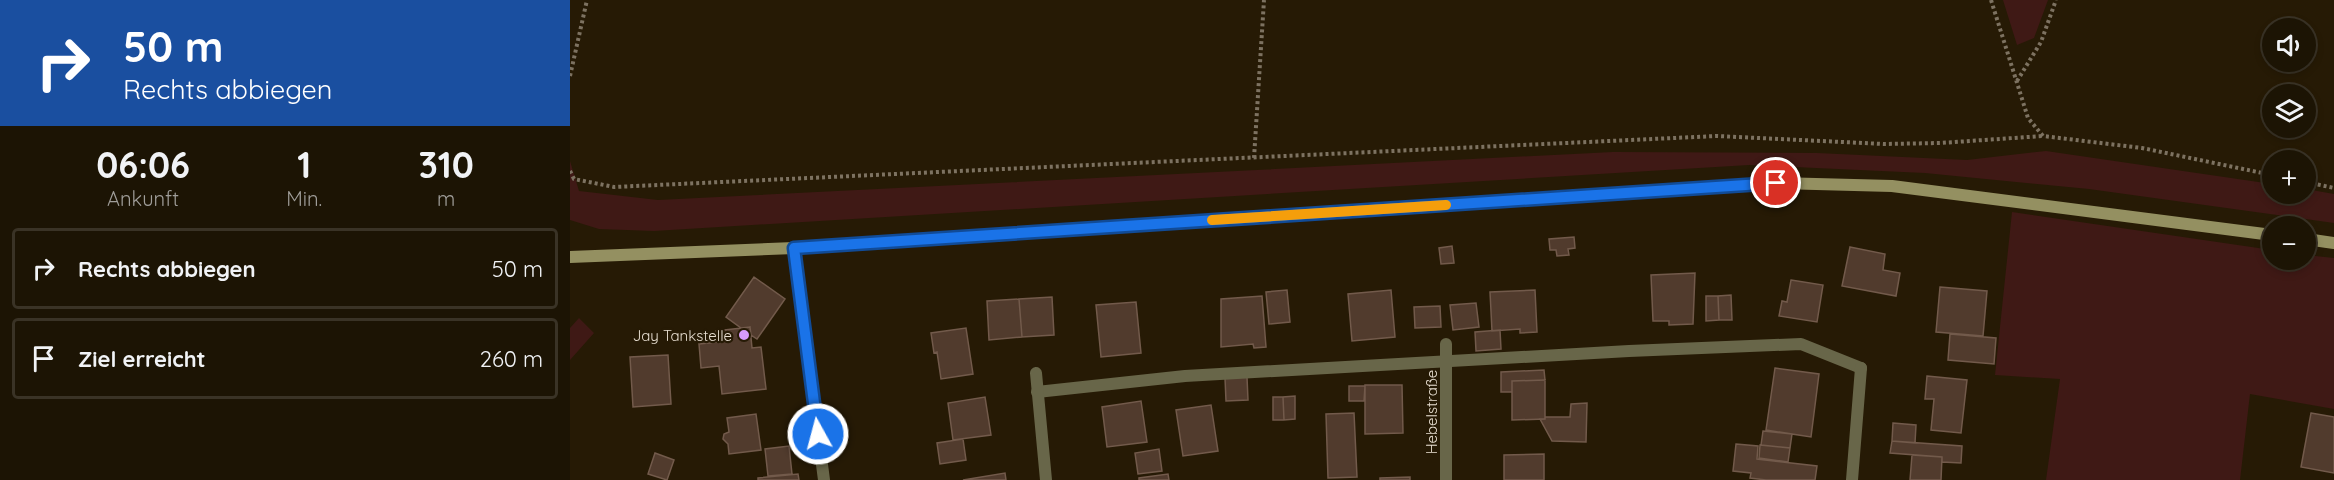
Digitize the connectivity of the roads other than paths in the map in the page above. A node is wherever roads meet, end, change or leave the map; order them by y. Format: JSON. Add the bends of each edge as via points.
{"nodes":[{"id":1,"x":2262,"y":234,"type":"edge"},
{"id":2,"x":2316,"y":240,"type":"edge"},
{"id":3,"x":2334,"y":243,"type":"edge"},
{"id":4,"x":794,"y":248,"type":"junction"},
{"id":5,"x":570,"y":257,"type":"edge"},
{"id":6,"x":1446,"y":344,"type":"dead end"},
{"id":7,"x":1446,"y":362,"type":"junction"},
{"id":8,"x":1036,"y":373,"type":"dead end"},
{"id":9,"x":1037,"y":392,"type":"junction"},
{"id":10,"x":824,"y":480,"type":"edge"},
{"id":11,"x":1046,"y":480,"type":"edge"},
{"id":12,"x":1446,"y":480,"type":"edge"},
{"id":13,"x":1852,"y":480,"type":"edge"}],
"edges":[{"from":1,"to":4,"type":"street","via":[[1892,186],[1776,183]]},
{"from":2,"to":3,"type":"street"},
{"from":4,"to":5,"type":"street"},
{"from":4,"to":10,"type":"street"},
{"from":6,"to":7,"type":"street","name":"Hebelstraße"},
{"from":7,"to":9,"type":"street","via":[[1185,376]]},
{"from":7,"to":12,"type":"street","name":"Hebelstraße"},
{"from":7,"to":13,"type":"street","via":[[1801,344],[1862,368]]},
{"from":8,"to":9,"type":"street"},
{"from":9,"to":11,"type":"street"}]}
